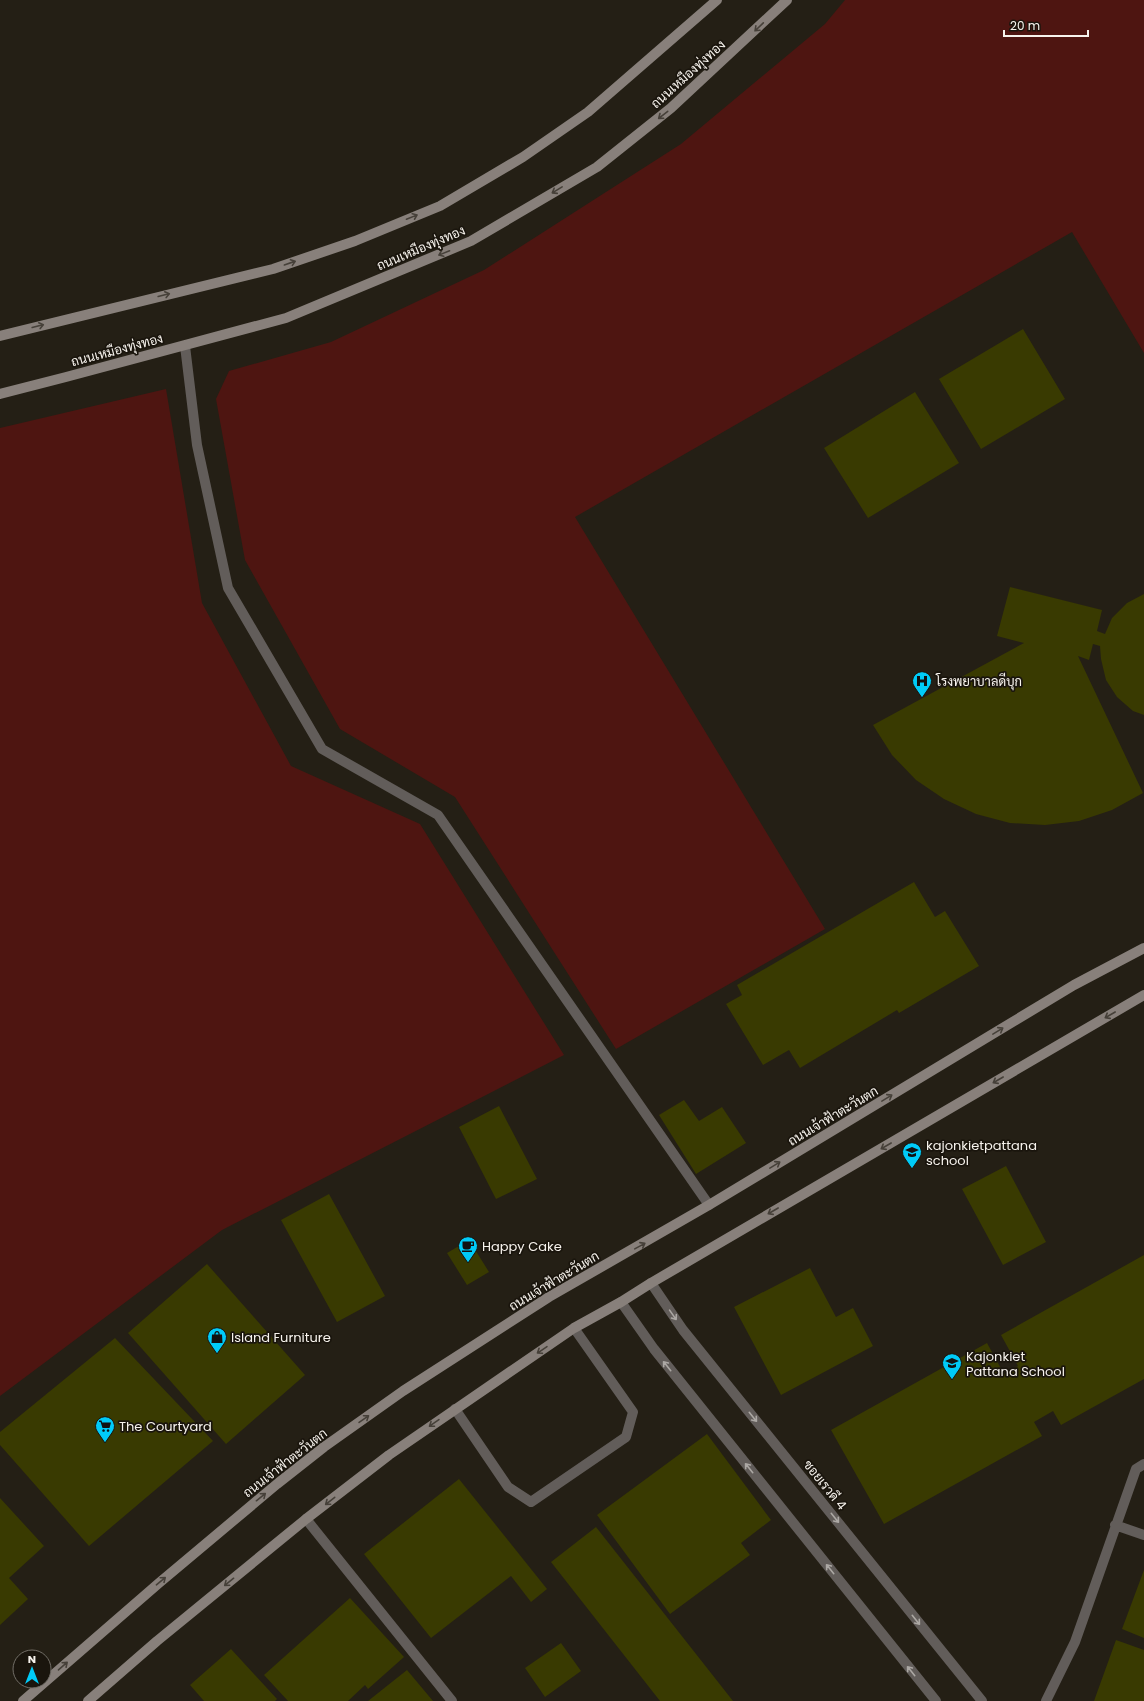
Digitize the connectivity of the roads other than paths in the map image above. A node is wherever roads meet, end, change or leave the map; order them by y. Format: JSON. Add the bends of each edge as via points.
{"nodes":[{"id":1,"x":716,"y":0,"type":"edge"},
{"id":2,"x":787,"y":0,"type":"edge"},
{"id":3,"x":0,"y":336,"type":"edge"},
{"id":4,"x":185,"y":346,"type":"junction"},
{"id":5,"x":0,"y":394,"type":"edge"},
{"id":6,"x":1144,"y":948,"type":"edge"},
{"id":7,"x":1144,"y":995,"type":"edge"},
{"id":8,"x":709,"y":1205,"type":"junction"},
{"id":9,"x":651,"y":1283,"type":"junction"},
{"id":10,"x":621,"y":1302,"type":"junction"},
{"id":11,"x":574,"y":1328,"type":"junction"},
{"id":12,"x":455,"y":1409,"type":"junction"},
{"id":13,"x":1144,"y":1464,"type":"edge"},
{"id":14,"x":306,"y":1519,"type":"junction"},
{"id":15,"x":1115,"y":1525,"type":"junction"},
{"id":16,"x":1144,"y":1535,"type":"edge"},
{"id":17,"x":23,"y":1701,"type":"edge"},
{"id":18,"x":88,"y":1701,"type":"edge"},
{"id":19,"x":452,"y":1701,"type":"edge"},
{"id":20,"x":936,"y":1701,"type":"edge"},
{"id":21,"x":982,"y":1701,"type":"edge"},
{"id":22,"x":1046,"y":1701,"type":"edge"}],
"edges":[{"from":3,"to":1,"type":"main road","one_way":true,"via":[[273,269],[440,206],[523,157],[588,112]]},
{"from":2,"to":4,"type":"main road","name":"ถนนเหมืองทุ่งทอง","one_way":true,"via":[[671,108],[597,167],[471,242],[286,318]]},
{"from":4,"to":5,"type":"main road","name":"ถนนเหมืองทุ่งทอง"},
{"from":4,"to":8,"type":"street","via":[[197,445],[228,588],[322,749],[438,815]]},
{"from":8,"to":6,"type":"main road","name":"ถนนเจ้าฟ้าตะวันตก","one_way":true,"via":[[1074,985]]},
{"from":7,"to":9,"type":"main road","one_way":true},
{"from":17,"to":8,"type":"main road","name":"ถนนเจ้าฟ้าตะวันตก","one_way":true,"via":[[239,1515],[324,1447],[403,1391],[549,1297]]},
{"from":9,"to":10,"type":"main road"},
{"from":9,"to":21,"type":"street","name":"ซอยเรวดี 4","one_way":true,"via":[[688,1336]]},
{"from":10,"to":11,"type":"main road"},
{"from":20,"to":10,"type":"street","one_way":true,"via":[[654,1349]]},
{"from":11,"to":12,"type":"main road","one_way":true},
{"from":11,"to":12,"type":"street","via":[[633,1412],[626,1437],[531,1502],[508,1487]]},
{"from":12,"to":14,"type":"main road","one_way":true,"via":[[389,1455]]},
{"from":13,"to":15,"type":"street","via":[[1136,1469]]},
{"from":14,"to":18,"type":"main road","one_way":true},
{"from":14,"to":19,"type":"street"},
{"from":15,"to":16,"type":"street"},
{"from":15,"to":22,"type":"street","via":[[1075,1642]]}]}
